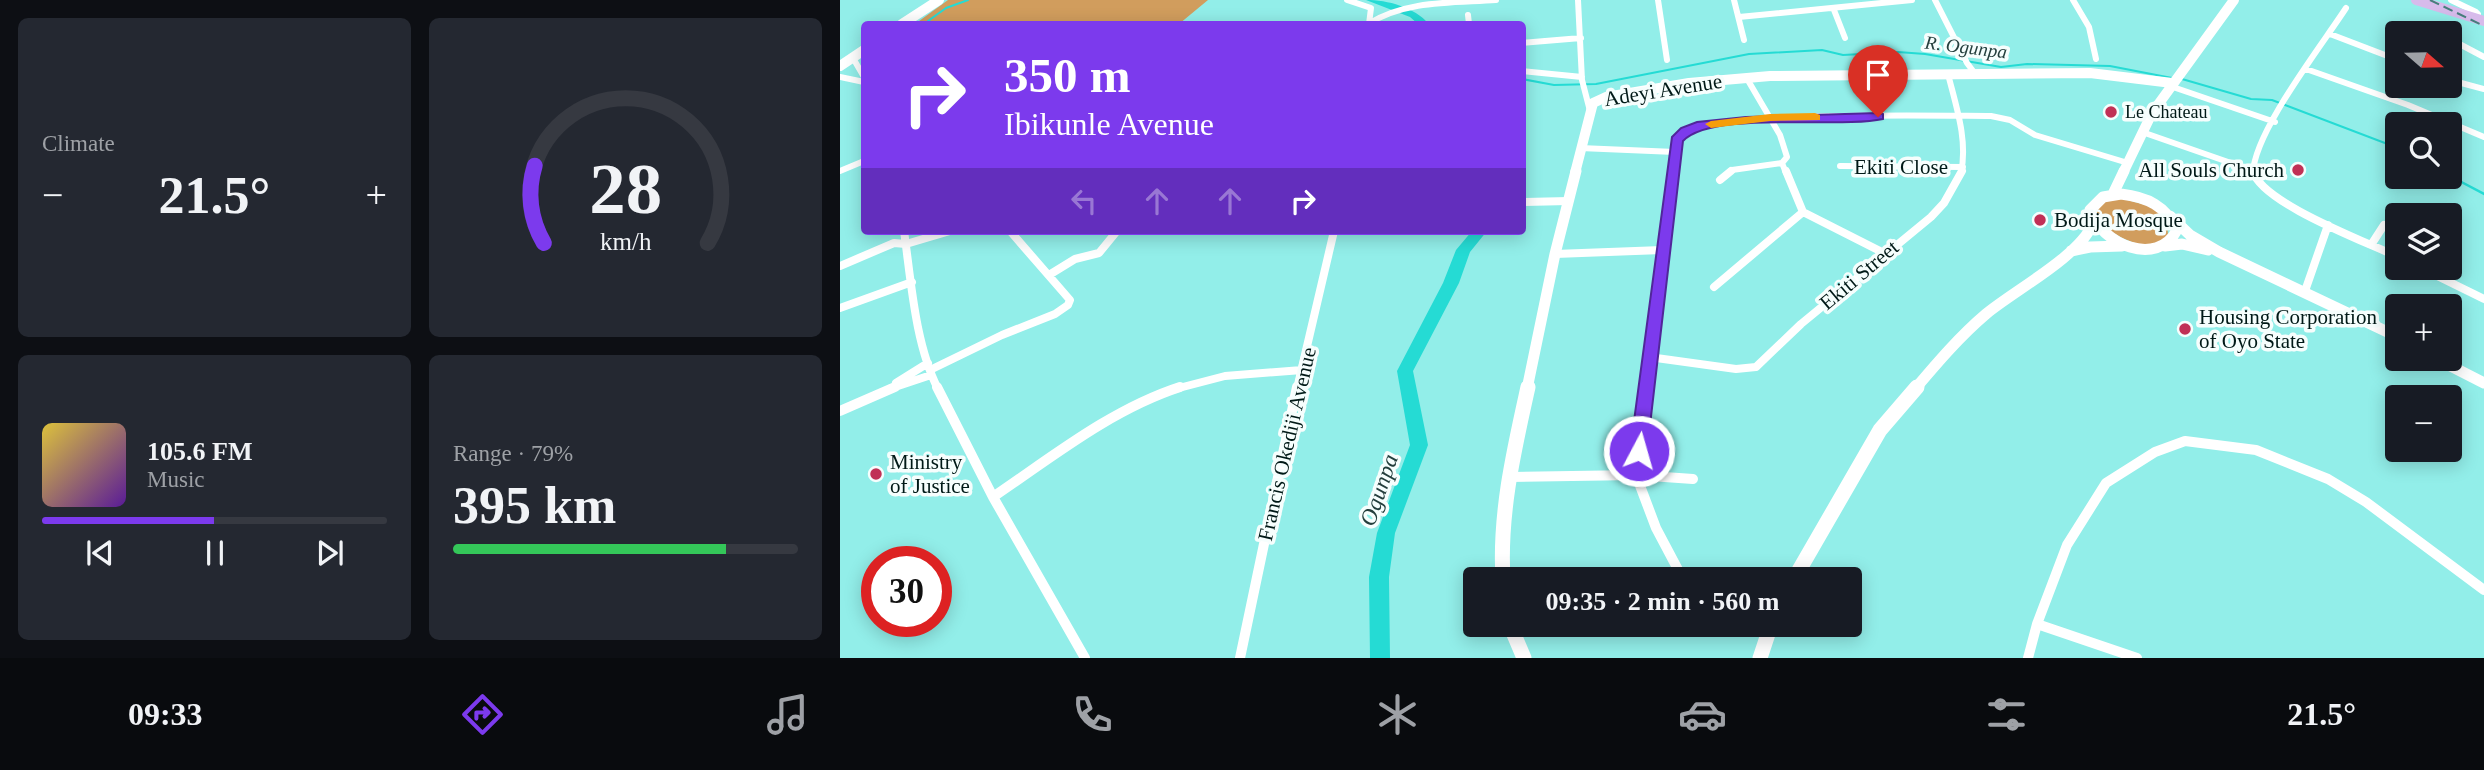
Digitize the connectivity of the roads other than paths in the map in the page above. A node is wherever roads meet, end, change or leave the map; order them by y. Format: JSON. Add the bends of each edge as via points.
{"nodes":[{"id":1,"x":930,"y":0,"type":"edge"},
{"id":2,"x":939,"y":0,"type":"edge"},
{"id":3,"x":1347,"y":0,"type":"edge"},
{"id":4,"x":1496,"y":0,"type":"edge"},
{"id":5,"x":1578,"y":0,"type":"edge"},
{"id":6,"x":1658,"y":0,"type":"edge"},
{"id":7,"x":1734,"y":0,"type":"edge"},
{"id":8,"x":1912,"y":0,"type":"edge"},
{"id":9,"x":1935,"y":0,"type":"edge"},
{"id":10,"x":2073,"y":0,"type":"edge"},
{"id":11,"x":2234,"y":0,"type":"edge"},
{"id":12,"x":2416,"y":0,"type":"edge"},
{"id":13,"x":2425,"y":0,"type":"edge"},
{"id":14,"x":2451,"y":0,"type":"edge"},
{"id":15,"x":1875,"y":1,"type":"edge"},
{"id":16,"x":2346,"y":8,"type":"dead end"},
{"id":17,"x":1834,"y":10,"type":"junction"},
{"id":18,"x":1468,"y":15,"type":"dead end"},
{"id":19,"x":1739,"y":17,"type":"junction"},
{"id":20,"x":2480,"y":18,"type":"edge"},
{"id":21,"x":898,"y":21,"type":"edge"},
{"id":22,"x":907,"y":21,"type":"edge"},
{"id":23,"x":1369,"y":21,"type":"edge"},
{"id":24,"x":1373,"y":21,"type":"edge"},
{"id":25,"x":1469,"y":21,"type":"edge"},
{"id":26,"x":2330,"y":34,"type":"junction"},
{"id":27,"x":1581,"y":38,"type":"junction"},
{"id":28,"x":1845,"y":38,"type":"dead end"},
{"id":29,"x":1744,"y":40,"type":"dead end"},
{"id":30,"x":1526,"y":43,"type":"edge"},
{"id":31,"x":2462,"y":45,"type":"edge"},
{"id":32,"x":2385,"y":55,"type":"edge"},
{"id":33,"x":2484,"y":57,"type":"edge"},
{"id":34,"x":850,"y":58,"type":"edge"},
{"id":35,"x":2096,"y":59,"type":"dead end"},
{"id":36,"x":1667,"y":60,"type":"dead end"},
{"id":37,"x":2306,"y":69,"type":"junction"},
{"id":38,"x":1526,"y":71,"type":"edge"},
{"id":39,"x":861,"y":73,"type":"edge"},
{"id":40,"x":1948,"y":74,"type":"junction"},
{"id":41,"x":1976,"y":75,"type":"junction"},
{"id":42,"x":840,"y":77,"type":"edge"},
{"id":43,"x":1746,"y":77,"type":"junction"},
{"id":44,"x":1582,"y":78,"type":"junction"},
{"id":45,"x":861,"y":79,"type":"edge"},
{"id":46,"x":2462,"y":83,"type":"edge"},
{"id":47,"x":2172,"y":84,"type":"junction"},
{"id":48,"x":2484,"y":89,"type":"edge"},
{"id":49,"x":1590,"y":112,"type":"junction"},
{"id":50,"x":1959,"y":116,"type":"junction"},
{"id":51,"x":1770,"y":118,"type":"junction"},
{"id":52,"x":2274,"y":122,"type":"junction"},
{"id":53,"x":2142,"y":132,"type":"junction"},
{"id":54,"x":2484,"y":136,"type":"edge"},
{"id":55,"x":1580,"y":148,"type":"junction"},
{"id":56,"x":1675,"y":152,"type":"junction"},
{"id":57,"x":861,"y":162,"type":"edge"},
{"id":58,"x":1782,"y":163,"type":"junction"},
{"id":59,"x":1840,"y":166,"type":"dead end"},
{"id":60,"x":1963,"y":167,"type":"junction"},
{"id":61,"x":2127,"y":167,"type":"junction"},
{"id":62,"x":840,"y":171,"type":"edge"},
{"id":63,"x":2253,"y":171,"type":"junction"},
{"id":64,"x":1720,"y":180,"type":"dead end"},
{"id":65,"x":2113,"y":194,"type":"junction"},
{"id":66,"x":1569,"y":201,"type":"junction"},
{"id":67,"x":1526,"y":202,"type":"edge"},
{"id":68,"x":2160,"y":207,"type":"junction"},
{"id":69,"x":1804,"y":212,"type":"junction"},
{"id":70,"x":2170,"y":215,"type":"junction"},
{"id":71,"x":2093,"y":223,"type":"junction"},
{"id":72,"x":2328,"y":225,"type":"junction"},
{"id":73,"x":2384,"y":225,"type":"dead end"},
{"id":74,"x":905,"y":235,"type":"edge"},
{"id":75,"x":936,"y":235,"type":"edge"},
{"id":76,"x":1014,"y":235,"type":"edge"},
{"id":77,"x":1112,"y":235,"type":"edge"},
{"id":78,"x":1333,"y":235,"type":"edge"},
{"id":79,"x":906,"y":244,"type":"junction"},
{"id":80,"x":2371,"y":245,"type":"junction"},
{"id":81,"x":2165,"y":246,"type":"junction"},
{"id":82,"x":2130,"y":247,"type":"junction"},
{"id":83,"x":1662,"y":250,"type":"junction"},
{"id":84,"x":2071,"y":251,"type":"junction"},
{"id":85,"x":2385,"y":251,"type":"edge"},
{"id":86,"x":2219,"y":252,"type":"junction"},
{"id":87,"x":1884,"y":253,"type":"junction"},
{"id":88,"x":1555,"y":254,"type":"junction"},
{"id":89,"x":840,"y":255,"type":"edge"},
{"id":90,"x":843,"y":265,"type":"edge"},
{"id":91,"x":1049,"y":275,"type":"junction"},
{"id":92,"x":2445,"y":280,"type":"edge"},
{"id":93,"x":912,"y":282,"type":"junction"},
{"id":94,"x":1714,"y":287,"type":"dead end"},
{"id":95,"x":2305,"y":291,"type":"junction"},
{"id":96,"x":2484,"y":299,"type":"edge"},
{"id":97,"x":840,"y":308,"type":"edge"},
{"id":98,"x":2385,"y":331,"type":"edge"},
{"id":99,"x":1649,"y":357,"type":"junction"},
{"id":100,"x":930,"y":369,"type":"junction"},
{"id":101,"x":1302,"y":370,"type":"junction"},
{"id":102,"x":2460,"y":371,"type":"edge"},
{"id":103,"x":2484,"y":383,"type":"edge"},
{"id":104,"x":840,"y":411,"type":"edge"},
{"id":105,"x":1636,"y":475,"type":"junction"},
{"id":106,"x":1509,"y":477,"type":"junction"},
{"id":107,"x":1693,"y":479,"type":"dead end"},
{"id":108,"x":993,"y":497,"type":"junction"},
{"id":109,"x":1502,"y":567,"type":"edge"},
{"id":110,"x":1675,"y":567,"type":"edge"},
{"id":111,"x":1801,"y":567,"type":"edge"},
{"id":112,"x":2484,"y":590,"type":"edge"},
{"id":113,"x":2037,"y":624,"type":"junction"},
{"id":114,"x":1515,"y":637,"type":"edge"},
{"id":115,"x":1767,"y":637,"type":"edge"},
{"id":116,"x":1085,"y":658,"type":"edge"},
{"id":117,"x":1240,"y":658,"type":"edge"},
{"id":118,"x":1524,"y":658,"type":"edge"},
{"id":119,"x":1760,"y":658,"type":"edge"},
{"id":120,"x":2028,"y":658,"type":"edge"},
{"id":121,"x":2137,"y":658,"type":"edge"}],
"edges":[{"from":1,"to":21,"type":"main road"},
{"from":2,"to":22,"type":"main road"},
{"from":3,"to":23,"type":"street","via":[[1371,8]]},
{"from":4,"to":24,"type":"street","via":[[1406,8]]},
{"from":5,"to":27,"type":"street"},
{"from":6,"to":36,"type":"street"},
{"from":7,"to":19,"type":"street"},
{"from":8,"to":15,"type":"street"},
{"from":9,"to":41,"type":"street"},
{"from":10,"to":35,"type":"street","via":[[2089,27]]},
{"from":11,"to":47,"type":"main road"},
{"from":12,"to":20,"type":"main road"},
{"from":13,"to":20,"type":"main road"},
{"from":14,"to":20,"type":"street","via":[[2473,9]]},
{"from":15,"to":17,"type":"street"},
{"from":16,"to":26,"type":"street"},
{"from":17,"to":19,"type":"street"},
{"from":17,"to":28,"type":"street"},
{"from":18,"to":25,"type":"street"},
{"from":19,"to":29,"type":"street"},
{"from":26,"to":32,"type":"street"},
{"from":26,"to":37,"type":"street"},
{"from":27,"to":30,"type":"street"},
{"from":27,"to":44,"type":"street"},
{"from":31,"to":33,"type":"street"},
{"from":34,"to":39,"type":"street"},
{"from":37,"to":52,"type":"street"},
{"from":37,"to":54,"type":"street"},
{"from":38,"to":44,"type":"street"},
{"from":40,"to":41,"type":"main road","name":"Adeyi Avenue"},
{"from":40,"to":43,"type":"main road","name":"Adeyi Avenue"},
{"from":40,"to":50,"type":"street","name":"Ekiti Street"},
{"from":41,"to":47,"type":"main road","name":"Adeyi Avenue","via":[[2090,73]]},
{"from":42,"to":45,"type":"street"},
{"from":43,"to":49,"type":"main road","name":"Adeyi Avenue","via":[[1606,97],[1593,103]]},
{"from":43,"to":51,"type":"street"},
{"from":44,"to":49,"type":"street"},
{"from":46,"to":48,"type":"street"},
{"from":47,"to":52,"type":"street"},
{"from":47,"to":53,"type":"main road"},
{"from":49,"to":55,"type":"main road","name":"Adeyi Avenue"},
{"from":50,"to":51,"type":"street"},
{"from":50,"to":60,"type":"street","name":"Ekiti Street","via":[[1965,141]]},
{"from":50,"to":61,"type":"street","via":[[2001,118],[2035,135]]},
{"from":51,"to":56,"type":"street","via":[[1697,126],[1676,140]]},
{"from":51,"to":58,"type":"street","via":[[1786,148]]},
{"from":52,"to":63,"type":"street"},
{"from":53,"to":61,"type":"main road"},
{"from":53,"to":63,"type":"street"},
{"from":55,"to":56,"type":"street"},
{"from":55,"to":66,"type":"main road","name":"Adeyi Avenue"},
{"from":56,"to":83,"type":"street"},
{"from":57,"to":62,"type":"street"},
{"from":58,"to":64,"type":"street","via":[[1732,170]]},
{"from":58,"to":69,"type":"street"},
{"from":59,"to":60,"type":"street","name":"Ekiti Close"},
{"from":60,"to":87,"type":"street","name":"Ekiti Street","via":[[1944,203]]},
{"from":61,"to":65,"type":"main road"},
{"from":61,"to":68,"type":"main road","via":[[2135,189]]},
{"from":63,"to":72,"type":"street","via":[[2264,190],[2280,202]]},
{"from":65,"to":68,"type":"main road","via":[[2142,198]]},
{"from":65,"to":71,"type":"main road","via":[[2092,204]]},
{"from":66,"to":67,"type":"street"},
{"from":66,"to":88,"type":"main road","name":"Adeyi Avenue"},
{"from":68,"to":70,"type":"main road"},
{"from":69,"to":87,"type":"street"},
{"from":69,"to":94,"type":"street"},
{"from":70,"to":81,"type":"main road","via":[[2176,235]]},
{"from":70,"to":86,"type":"main road","via":[[2191,236]]},
{"from":71,"to":82,"type":"main road","via":[[2108,237]]},
{"from":71,"to":84,"type":"main road"},
{"from":72,"to":80,"type":"street"},
{"from":72,"to":95,"type":"street"},
{"from":73,"to":80,"type":"street"},
{"from":74,"to":79,"type":"street"},
{"from":75,"to":79,"type":"street"},
{"from":76,"to":91,"type":"street"},
{"from":77,"to":91,"type":"street","via":[[1104,251],[1079,258]]},
{"from":78,"to":101,"type":"street","name":"Francis Okediji Avenue"},
{"from":79,"to":90,"type":"street","via":[[894,243]]},
{"from":79,"to":93,"type":"street"},
{"from":80,"to":85,"type":"street"},
{"from":81,"to":82,"type":"main road"},
{"from":81,"to":86,"type":"main road","via":[[2182,244]]},
{"from":82,"to":84,"type":"main road"},
{"from":83,"to":88,"type":"street"},
{"from":83,"to":99,"type":"street"},
{"from":84,"to":111,"type":"main road","via":[[1985,315],[1942,357],[1880,430]]},
{"from":86,"to":95,"type":"main road"},
{"from":87,"to":99,"type":"street","name":"Ekiti Street","via":[[1756,367],[1736,369]]},
{"from":88,"to":106,"type":"main road","name":"Adeyi Avenue"},
{"from":89,"to":90,"type":"street"},
{"from":91,"to":100,"type":"street","via":[[1070,300],[1062,310]]},
{"from":92,"to":96,"type":"street"},
{"from":93,"to":97,"type":"street"},
{"from":93,"to":100,"type":"street"},
{"from":95,"to":98,"type":"main road"},
{"from":99,"to":105,"type":"street"},
{"from":100,"to":104,"type":"street"},
{"from":100,"to":108,"type":"street"},
{"from":101,"to":108,"type":"street","via":[[1245,373],[1152,398]]},
{"from":101,"to":117,"type":"street","name":"Francis Okediji Avenue"},
{"from":102,"to":103,"type":"main road"},
{"from":105,"to":106,"type":"street"},
{"from":105,"to":107,"type":"street"},
{"from":105,"to":110,"type":"street","via":[[1649,515]]},
{"from":106,"to":109,"type":"main road","name":"Adeyi Avenue"},
{"from":108,"to":116,"type":"street"},
{"from":112,"to":113,"type":"street","via":[[2328,479],[2256,450],[2185,441],[2155,452],[2106,483],[2067,545]]},
{"from":113,"to":120,"type":"street"},
{"from":113,"to":121,"type":"street"},
{"from":114,"to":118,"type":"main road"},
{"from":115,"to":119,"type":"main road"}]}
